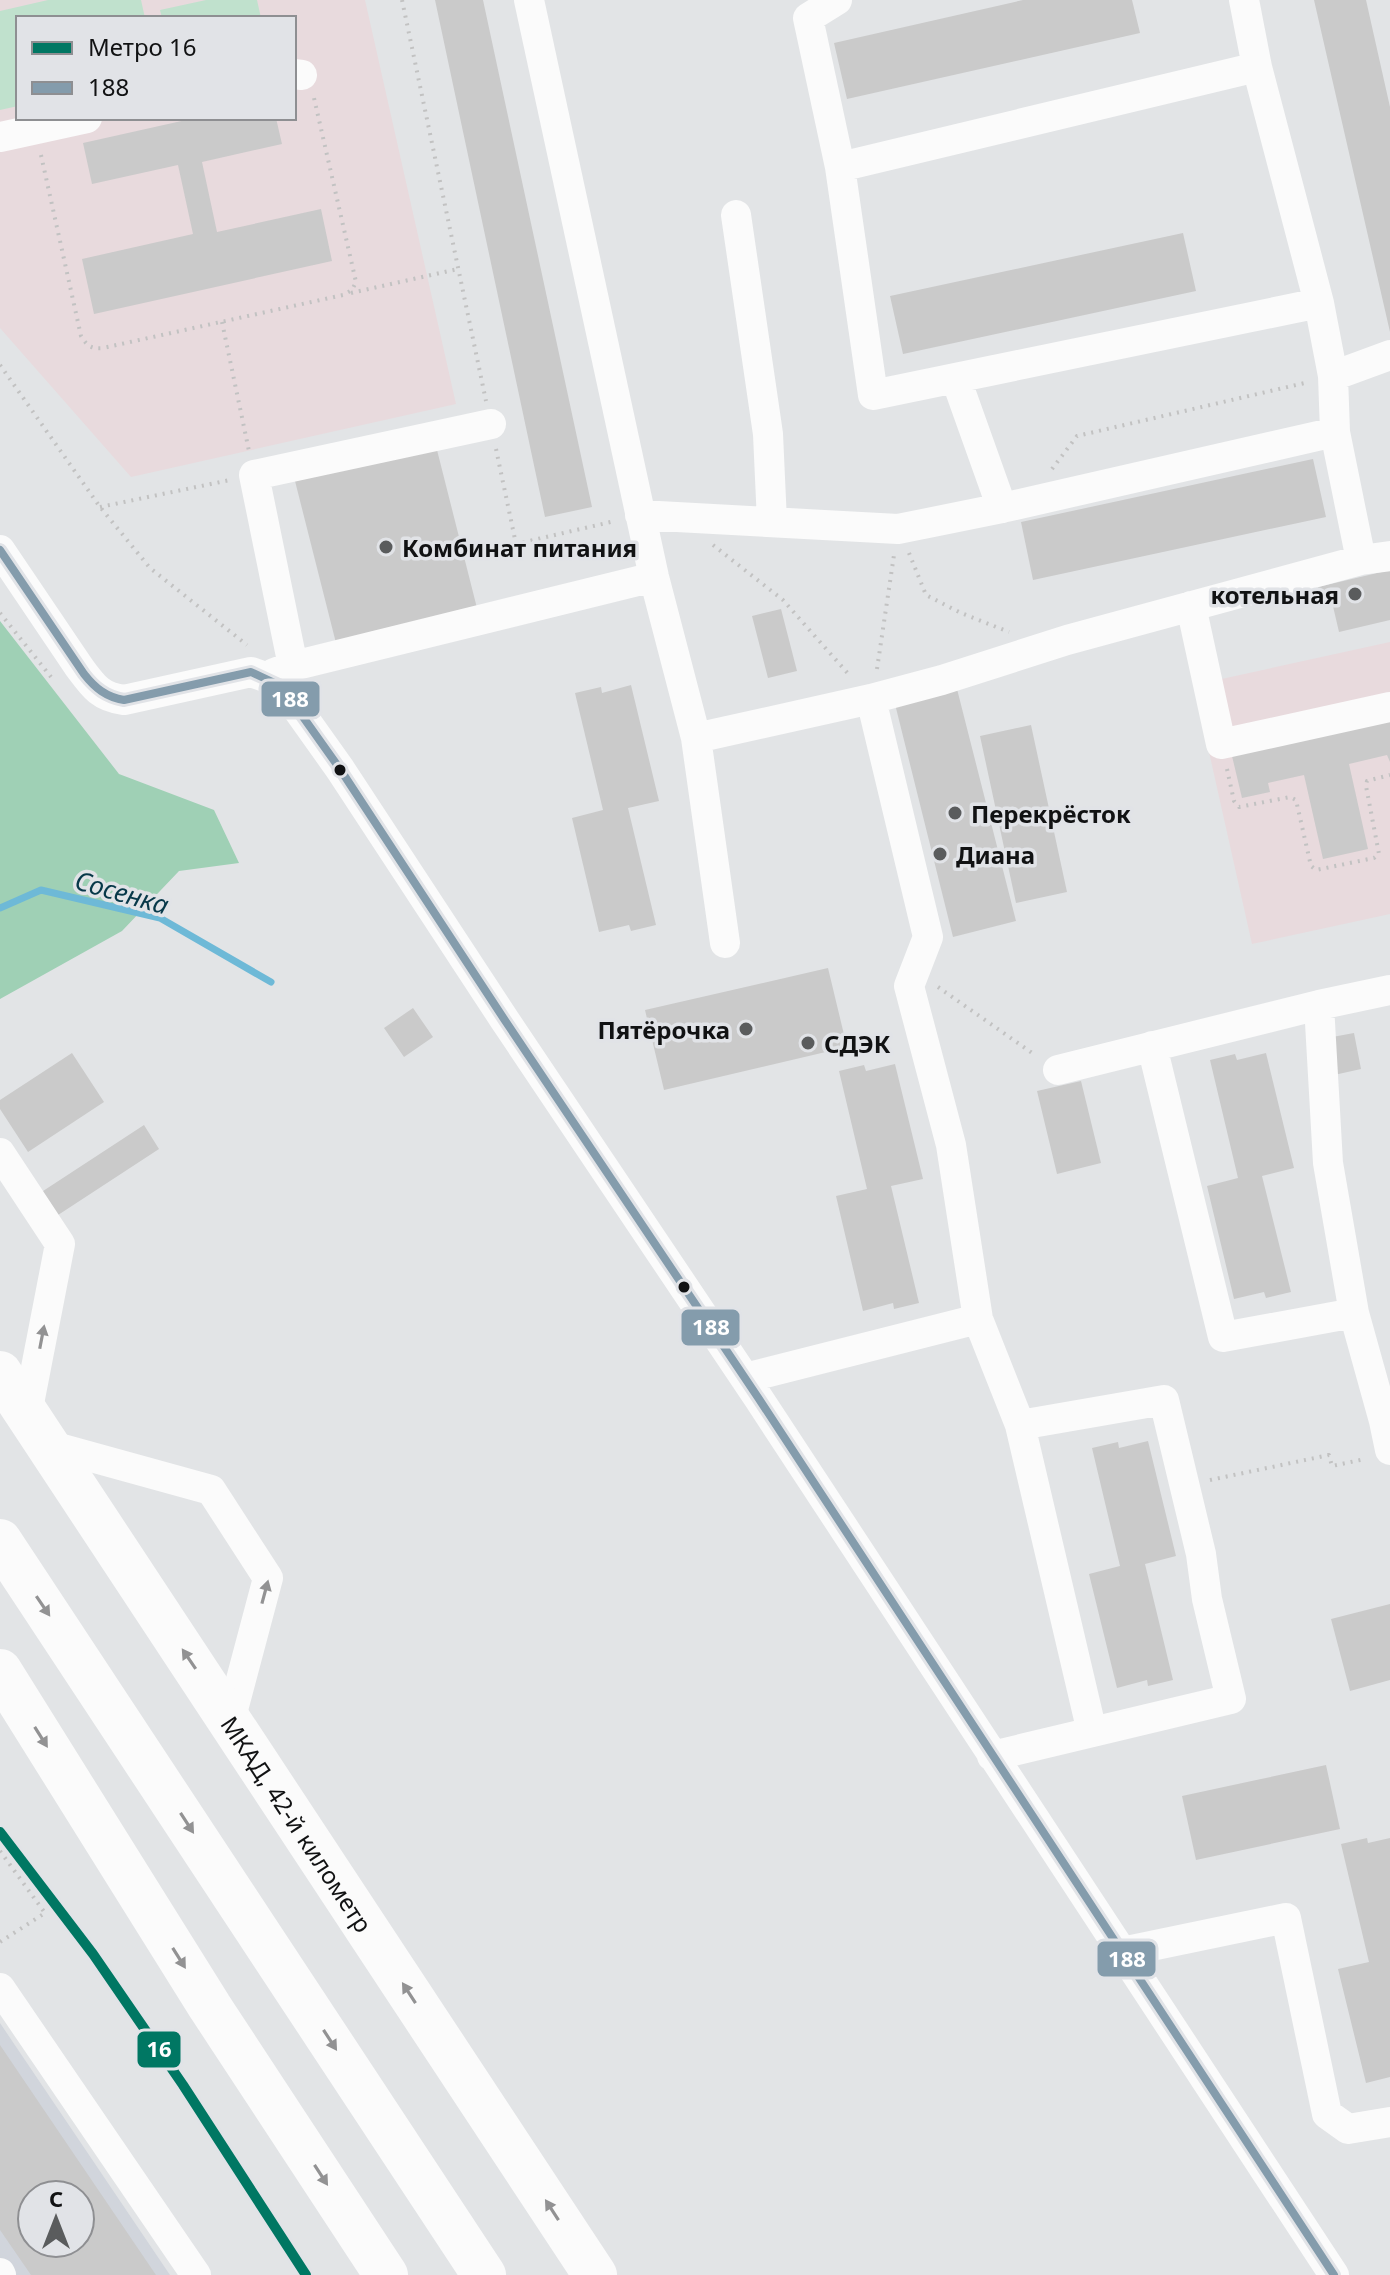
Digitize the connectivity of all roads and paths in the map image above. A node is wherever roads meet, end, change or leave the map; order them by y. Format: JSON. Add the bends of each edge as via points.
{"nodes":[{"id":1,"x":402,"y":0,"type":"edge"},
{"id":2,"x":529,"y":0,"type":"edge"},
{"id":3,"x":837,"y":0,"type":"edge"},
{"id":4,"x":1244,"y":0,"type":"edge"},
{"id":5,"x":1257,"y":67,"type":"junction"},
{"id":6,"x":298,"y":75,"type":"edge"},
{"id":7,"x":78,"y":120,"type":"edge"},
{"id":8,"x":35,"y":130,"type":"junction"},
{"id":9,"x":0,"y":137,"type":"edge"},
{"id":10,"x":840,"y":167,"type":"junction"},
{"id":11,"x":736,"y":215,"type":"dead end"},
{"id":12,"x":458,"y":269,"type":"junction"},
{"id":13,"x":343,"y":295,"type":"junction"},
{"id":14,"x":1319,"y":303,"type":"junction"},
{"id":15,"x":222,"y":322,"type":"junction"},
{"id":16,"x":1390,"y":355,"type":"edge"},
{"id":17,"x":1333,"y":376,"type":"junction"},
{"id":18,"x":956,"y":379,"type":"junction"},
{"id":19,"x":491,"y":424,"type":"junction"},
{"id":20,"x":1335,"y":432,"type":"junction"},
{"id":21,"x":254,"y":475,"type":"junction"},
{"id":22,"x":1014,"y":505,"type":"junction"},
{"id":23,"x":100,"y":507,"type":"dead end"},
{"id":24,"x":640,"y":515,"type":"junction"},
{"id":25,"x":677,"y":517,"type":"junction"},
{"id":26,"x":772,"y":522,"type":"junction"},
{"id":27,"x":898,"y":529,"type":"junction"},
{"id":28,"x":0,"y":550,"type":"edge"},
{"id":29,"x":1376,"y":558,"type":"edge"},
{"id":30,"x":654,"y":577,"type":"junction"},
{"id":31,"x":1191,"y":606,"type":"junction"},
{"id":32,"x":1011,"y":632,"type":"dead end"},
{"id":33,"x":279,"y":671,"type":"junction"},
{"id":34,"x":871,"y":699,"type":"junction"},
{"id":35,"x":1390,"y":707,"type":"edge"},
{"id":36,"x":696,"y":738,"type":"junction"},
{"id":37,"x":1221,"y":744,"type":"junction"},
{"id":38,"x":1390,"y":775,"type":"edge"},
{"id":39,"x":725,"y":943,"type":"dead end"},
{"id":40,"x":927,"y":980,"type":"dead end"},
{"id":41,"x":1390,"y":990,"type":"edge"},
{"id":42,"x":1319,"y":1005,"type":"junction"},
{"id":43,"x":1152,"y":1046,"type":"junction"},
{"id":44,"x":1058,"y":1070,"type":"joint"},
{"id":45,"x":0,"y":1153,"type":"edge"},
{"id":46,"x":1354,"y":1313,"type":"junction"},
{"id":47,"x":978,"y":1319,"type":"junction"},
{"id":48,"x":0,"y":1373,"type":"edge"},
{"id":49,"x":745,"y":1378,"type":"junction"},
{"id":50,"x":1020,"y":1425,"type":"junction"},
{"id":51,"x":37,"y":1430,"type":"junction"},
{"id":52,"x":1385,"y":1437,"type":"edge"},
{"id":53,"x":1185,"y":1485,"type":"junction"},
{"id":54,"x":0,"y":1541,"type":"edge"},
{"id":55,"x":0,"y":1671,"type":"edge"},
{"id":56,"x":230,"y":1721,"type":"junction"},
{"id":57,"x":1092,"y":1732,"type":"junction"},
{"id":58,"x":992,"y":1756,"type":"junction"},
{"id":59,"x":0,"y":1851,"type":"edge"},
{"id":60,"x":0,"y":1942,"type":"edge"},
{"id":61,"x":1122,"y":1952,"type":"junction"},
{"id":62,"x":0,"y":1988,"type":"edge"},
{"id":63,"x":1390,"y":2122,"type":"edge"},
{"id":64,"x":196,"y":2275,"type":"edge"},
{"id":65,"x":386,"y":2275,"type":"edge"},
{"id":66,"x":484,"y":2275,"type":"edge"},
{"id":67,"x":595,"y":2275,"type":"edge"},
{"id":68,"x":1334,"y":2275,"type":"edge"}],
"edges":[{"from":1,"to":12,"type":"path"},
{"from":2,"to":24,"type":"street"},
{"from":3,"to":10,"type":"street","via":[[808,18]]},
{"from":4,"to":5,"type":"street"},
{"from":5,"to":10,"type":"street"},
{"from":5,"to":14,"type":"street"},
{"from":6,"to":13,"type":"path","via":[[311,84],[356,282]]},
{"from":7,"to":8,"type":"street"},
{"from":8,"to":9,"type":"street"},
{"from":8,"to":15,"type":"path","via":[[86,345],[103,348]]},
{"from":10,"to":18,"type":"street","via":[[873,395]]},
{"from":11,"to":26,"type":"street","via":[[768,434]]},
{"from":12,"to":13,"type":"path"},
{"from":12,"to":19,"type":"path"},
{"from":13,"to":15,"type":"path"},
{"from":14,"to":17,"type":"street"},
{"from":14,"to":18,"type":"street"},
{"from":15,"to":21,"type":"path"},
{"from":16,"to":17,"type":"street"},
{"from":17,"to":20,"type":"street"},
{"from":17,"to":22,"type":"path","via":[[1077,436]]},
{"from":18,"to":22,"type":"street"},
{"from":19,"to":21,"type":"street"},
{"from":19,"to":24,"type":"path","via":[[516,544]]},
{"from":20,"to":22,"type":"street"},
{"from":20,"to":29,"type":"street"},
{"from":21,"to":23,"type":"path"},
{"from":21,"to":33,"type":"street"},
{"from":22,"to":27,"type":"street"},
{"from":24,"to":25,"type":"street"},
{"from":24,"to":30,"type":"street"},
{"from":25,"to":26,"type":"street"},
{"from":25,"to":34,"type":"path","via":[[783,600]]},
{"from":26,"to":27,"type":"street"},
{"from":27,"to":32,"type":"path","via":[[926,595]]},
{"from":27,"to":34,"type":"path"},
{"from":28,"to":33,"type":"street","via":[[79,667],[110,699]]},
{"from":29,"to":31,"type":"street"},
{"from":30,"to":33,"type":"street"},
{"from":30,"to":36,"type":"street"},
{"from":31,"to":34,"type":"street"},
{"from":31,"to":37,"type":"street"},
{"from":33,"to":49,"type":"street","via":[[281,686]]},
{"from":34,"to":36,"type":"street"},
{"from":34,"to":47,"type":"street","via":[[928,937],[909,986],[951,1145]]},
{"from":35,"to":37,"type":"street"},
{"from":36,"to":39,"type":"street"},
{"from":37,"to":38,"type":"path","via":[[1236,805],[1296,800],[1316,870],[1379,854],[1366,786],[1367,781]]},
{"from":40,"to":44,"type":"path"},
{"from":41,"to":42,"type":"street"},
{"from":42,"to":43,"type":"street"},
{"from":42,"to":46,"type":"street","via":[[1328,1163]]},
{"from":43,"to":44,"type":"street"},
{"from":43,"to":46,"type":"street","via":[[1223,1337]]},
{"from":51,"to":45,"type":"street","one_way":true,"via":[[60,1244]]},
{"from":46,"to":52,"type":"street"},
{"from":47,"to":49,"type":"street"},
{"from":47,"to":50,"type":"street"},
{"from":48,"to":51,"type":"highway","name":"МКАД, 42-й километр"},
{"from":49,"to":58,"type":"street"},
{"from":50,"to":53,"type":"street","via":[[1164,1400]]},
{"from":50,"to":57,"type":"street"},
{"from":56,"to":51,"type":"highway","name":"МКАД, 42-й километр","one_way":true},
{"from":56,"to":51,"type":"street","one_way":true,"via":[[268,1578],[211,1490]]},
{"from":52,"to":53,"type":"path","via":[[1332,1466],[1329,1455]]},
{"from":53,"to":57,"type":"street","via":[[1231,1699]]},
{"from":54,"to":66,"type":"highway","one_way":true},
{"from":55,"to":65,"type":"highway","one_way":true},
{"from":67,"to":56,"type":"highway","name":"МКАД, 42-й километр","one_way":true},
{"from":57,"to":58,"type":"street"},
{"from":58,"to":61,"type":"street"},
{"from":59,"to":60,"type":"path","via":[[45,1913]]},
{"from":61,"to":63,"type":"street","via":[[1286,1918],[1327,2114],[1348,2129]]},
{"from":61,"to":68,"type":"street"},
{"from":62,"to":64,"type":"street"}]}
